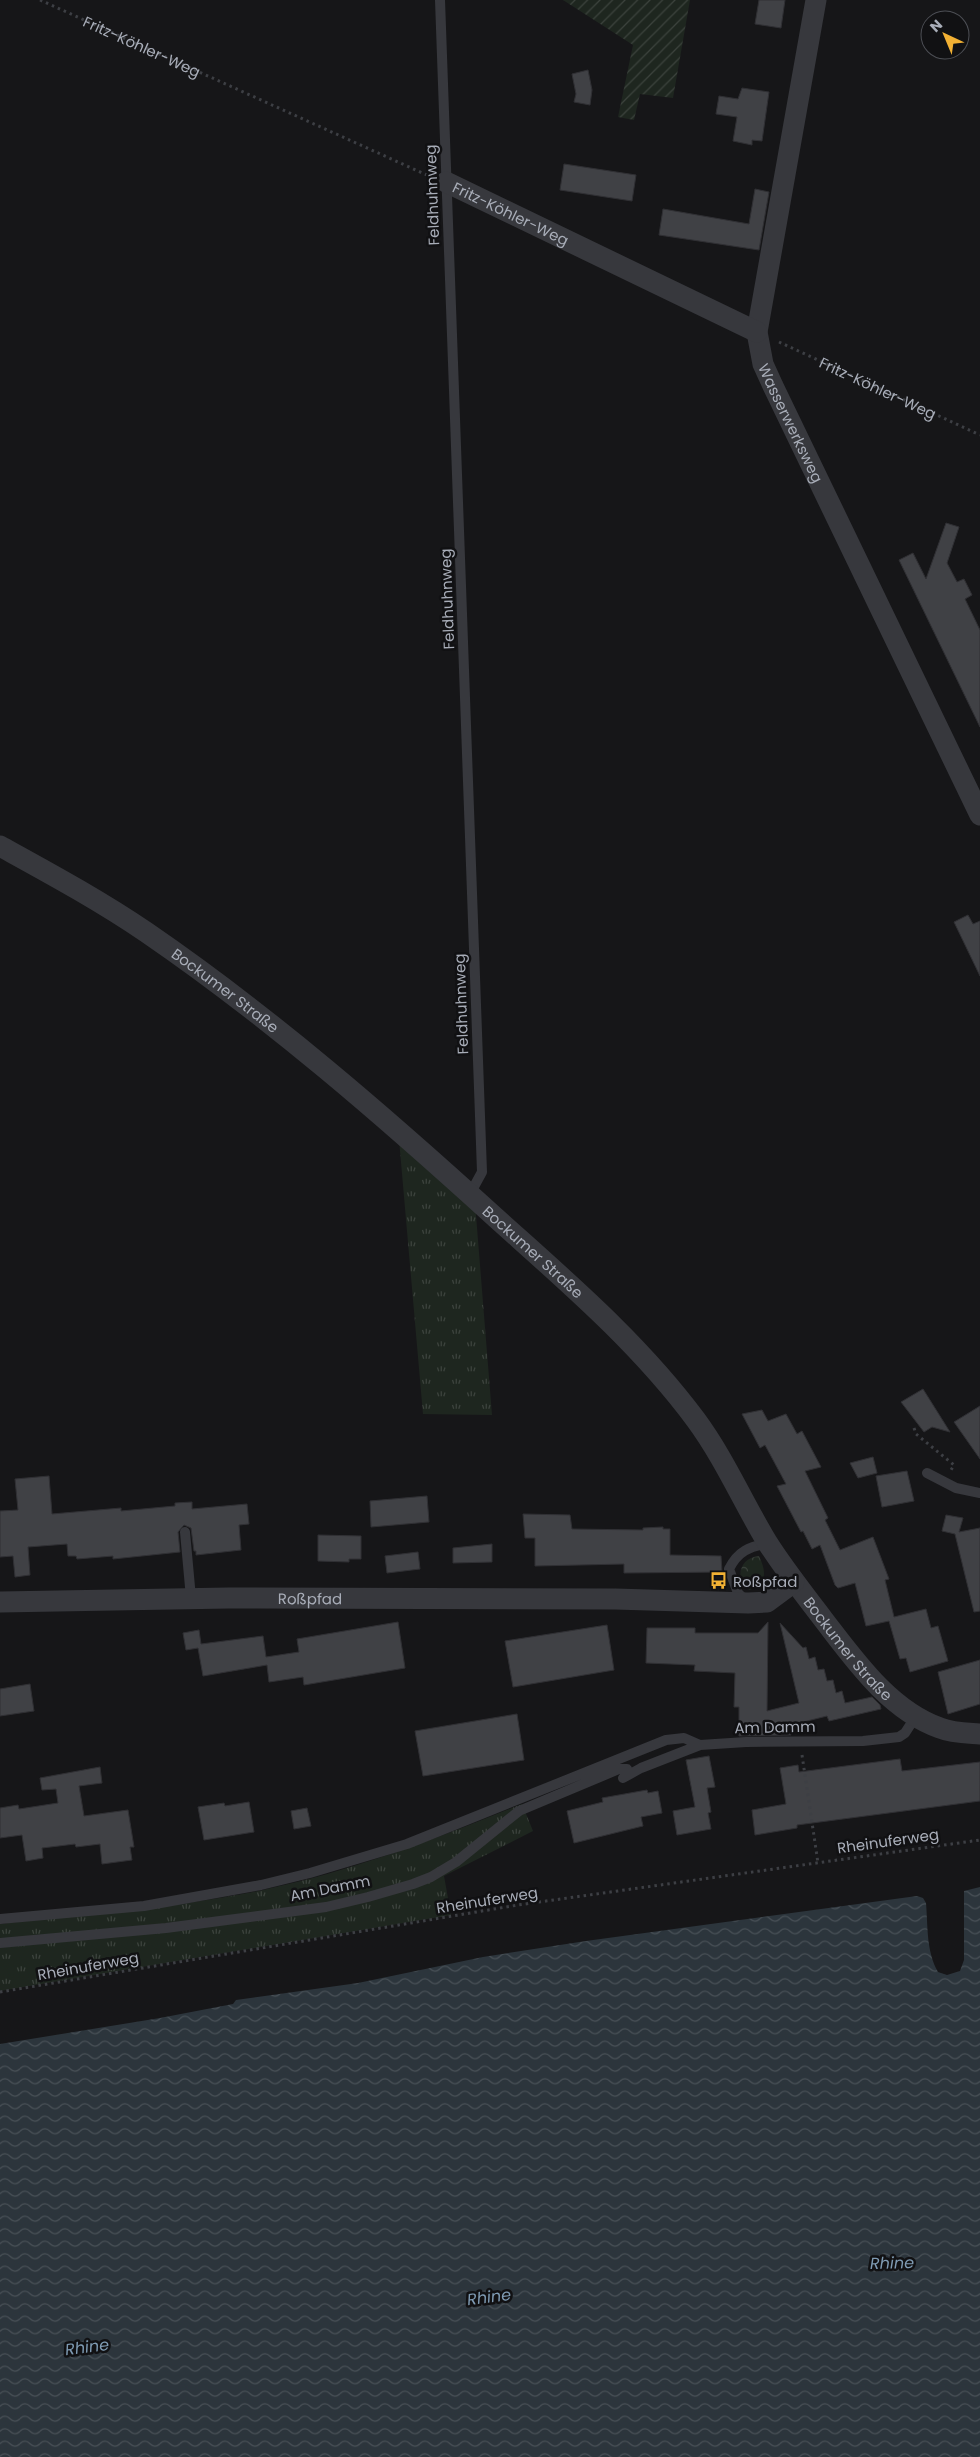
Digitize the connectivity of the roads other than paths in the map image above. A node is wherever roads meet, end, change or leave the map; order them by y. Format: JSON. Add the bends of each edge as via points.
{"nodes":[{"id":1,"x":440,"y":0,"type":"edge"},
{"id":2,"x":816,"y":0,"type":"edge"},
{"id":3,"x":446,"y":182,"type":"junction"},
{"id":4,"x":757,"y":332,"type":"junction"},
{"id":5,"x":980,"y":815,"type":"edge"},
{"id":6,"x":0,"y":846,"type":"edge"},
{"id":7,"x":470,"y":1194,"type":"junction"},
{"id":8,"x":927,"y":1472,"type":"dead end"},
{"id":9,"x":980,"y":1493,"type":"edge"},
{"id":10,"x":185,"y":1532,"type":"dead end"},
{"id":11,"x":768,"y":1544,"type":"junction"},
{"id":12,"x":794,"y":1582,"type":"junction"},
{"id":13,"x":191,"y":1598,"type":"junction"},
{"id":14,"x":0,"y":1602,"type":"edge"},
{"id":15,"x":748,"y":1603,"type":"junction"},
{"id":16,"x":916,"y":1716,"type":"junction"},
{"id":17,"x":980,"y":1734,"type":"edge"},
{"id":18,"x":700,"y":1745,"type":"junction"},
{"id":19,"x":0,"y":1919,"type":"edge"},
{"id":20,"x":0,"y":1943,"type":"edge"}],
"edges":[{"from":1,"to":3,"type":"lane","name":"Feldhuhnweg"},
{"from":2,"to":4,"type":"street","name":"Wasserwerksweg"},
{"from":3,"to":4,"type":"street","name":"Fritz-Köhler-Weg"},
{"from":3,"to":7,"type":"lane","name":"Feldhuhnweg","via":[[482,1172]]},
{"from":4,"to":5,"type":"street","name":"Wasserwerksweg","via":[[763,364],[773,386]]},
{"from":6,"to":7,"type":"street","name":"Bockumer Straße","via":[[143,930],[215,981],[317,1062]]},
{"from":7,"to":11,"type":"street","name":"Bockumer Straße","via":[[586,1299],[664,1380],[697,1422]]},
{"from":8,"to":9,"type":"lane","via":[[956,1488]]},
{"from":10,"to":13,"type":"lane"},
{"from":11,"to":12,"type":"street","name":"Bockumer Straße"},
{"from":11,"to":15,"type":"lane","via":[[750,1546],[735,1557],[729,1569],[738,1593]]},
{"from":12,"to":15,"type":"street","name":"Roßpfad","via":[[767,1602]]},
{"from":12,"to":16,"type":"street","name":"Bockumer Straße","via":[[859,1666],[893,1700]]},
{"from":13,"to":14,"type":"street","name":"Roßpfad"},
{"from":13,"to":15,"type":"street","name":"Roßpfad","via":[[614,1599]]},
{"from":16,"to":17,"type":"street","name":"Bockumer Straße","via":[[940,1728]]},
{"from":16,"to":18,"type":"lane","name":"Am Damm","via":[[905,1733],[898,1737],[863,1741]]},
{"from":18,"to":19,"type":"lane","via":[[684,1738],[666,1740],[407,1844],[261,1885],[144,1906]]},
{"from":18,"to":20,"type":"lane","name":"Am Damm","via":[[627,1776],[628,1769],[619,1769],[519,1811],[448,1867],[413,1884],[368,1897],[326,1907],[185,1926]]}]}
